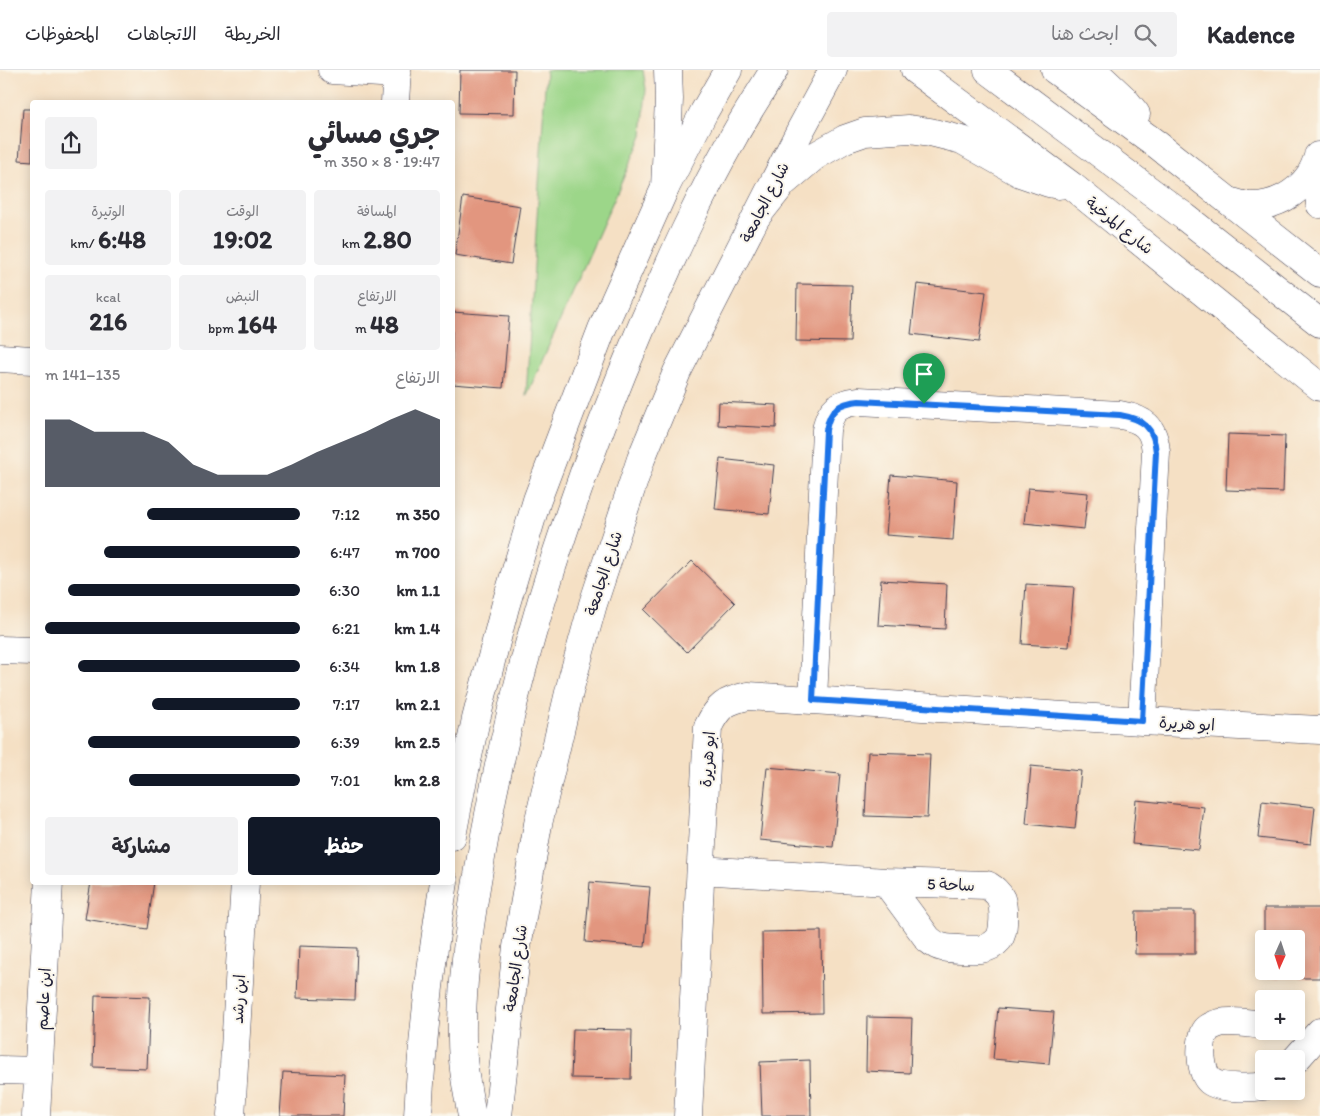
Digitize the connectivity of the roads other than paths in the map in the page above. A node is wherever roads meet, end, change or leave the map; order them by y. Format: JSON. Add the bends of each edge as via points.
{"nodes":[{"id":1,"x":332,"y":70,"type":"edge"},
{"id":2,"x":668,"y":70,"type":"edge"},
{"id":3,"x":728,"y":70,"type":"edge"},
{"id":4,"x":774,"y":70,"type":"edge"},
{"id":5,"x":833,"y":70,"type":"edge"},
{"id":6,"x":915,"y":70,"type":"edge"},
{"id":7,"x":988,"y":70,"type":"edge"},
{"id":8,"x":1055,"y":70,"type":"edge"},
{"id":9,"x":1093,"y":70,"type":"edge"},
{"id":10,"x":397,"y":72,"type":"edge"},
{"id":11,"x":395,"y":100,"type":"edge"},
{"id":12,"x":1155,"y":142,"type":"junction"},
{"id":13,"x":1319,"y":149,"type":"edge"},
{"id":14,"x":1073,"y":187,"type":"junction"},
{"id":15,"x":665,"y":188,"type":"junction"},
{"id":16,"x":1229,"y":201,"type":"junction"},
{"id":17,"x":1320,"y":204,"type":"edge"},
{"id":18,"x":756,"y":217,"type":"junction"},
{"id":19,"x":1320,"y":273,"type":"edge"},
{"id":20,"x":1320,"y":323,"type":"edge"},
{"id":21,"x":0,"y":358,"type":"edge"},
{"id":22,"x":30,"y":360,"type":"edge"},
{"id":23,"x":1320,"y":386,"type":"edge"},
{"id":24,"x":0,"y":650,"type":"edge"},
{"id":25,"x":30,"y":651,"type":"edge"},
{"id":26,"x":813,"y":700,"type":"junction"},
{"id":27,"x":1142,"y":721,"type":"junction"},
{"id":28,"x":1320,"y":730,"type":"edge"},
{"id":29,"x":455,"y":820,"type":"edge"},
{"id":30,"x":701,"y":870,"type":"junction"},
{"id":31,"x":886,"y":882,"type":"dead end"},
{"id":32,"x":49,"y":885,"type":"edge"},
{"id":33,"x":245,"y":885,"type":"edge"},
{"id":34,"x":444,"y":885,"type":"edge"},
{"id":35,"x":1255,"y":1024,"type":"edge"},
{"id":36,"x":1305,"y":1028,"type":"edge"},
{"id":37,"x":1320,"y":1030,"type":"edge"},
{"id":38,"x":1303,"y":1050,"type":"edge"},
{"id":39,"x":0,"y":1070,"type":"edge"},
{"id":40,"x":39,"y":1072,"type":"junction"},
{"id":41,"x":1255,"y":1088,"type":"edge"},
{"id":42,"x":36,"y":1116,"type":"edge"},
{"id":43,"x":231,"y":1116,"type":"edge"},
{"id":44,"x":418,"y":1116,"type":"edge"},
{"id":45,"x":472,"y":1116,"type":"edge"},
{"id":46,"x":498,"y":1116,"type":"edge"},
{"id":47,"x":688,"y":1116,"type":"edge"}],
"edges":[{"from":1,"to":10,"type":"main road"},
{"from":2,"to":15,"type":"main road"},
{"from":3,"to":15,"type":"main road"},
{"from":4,"to":45,"type":"main road","via":[[733,137],[658,290],[593,448],[536,622],[492,801],[470,929],[463,991],[462,1042]]},
{"from":5,"to":18,"type":"main road","name":"شارع الجامعة"},
{"from":6,"to":14,"type":"main road","name":"شارع المرخية"},
{"from":7,"to":20,"type":"main road"},
{"from":8,"to":12,"type":"main road"},
{"from":9,"to":12,"type":"main road","via":[[1124,100]]},
{"from":10,"to":11,"type":"main road"},
{"from":12,"to":16,"type":"main road"},
{"from":13,"to":16,"type":"main road","via":[[1310,174],[1284,199],[1266,205],[1247,206]]},
{"from":13,"to":17,"type":"main road"},
{"from":14,"to":18,"type":"main road","via":[[1048,184],[1020,173],[962,140],[909,129],[865,132],[815,156],[783,183]]},
{"from":14,"to":23,"type":"main road","name":"شارع المرخية"},
{"from":15,"to":29,"type":"main road","via":[[602,329],[537,500],[476,719]]},
{"from":16,"to":19,"type":"main road"},
{"from":18,"to":46,"type":"main road","name":"شارع الجامعة","via":[[677,372],[641,459],[593,604],[538,824],[517,947]]},
{"from":21,"to":22,"type":"main road"},
{"from":24,"to":25,"type":"main road"},
{"from":26,"to":27,"type":"main road","name":"ابو هريرة"},
{"from":26,"to":27,"type":"main road","via":[[826,430],[828,420],[839,406],[859,401],[1120,415],[1146,425],[1155,440]]},
{"from":26,"to":30,"type":"main road","name":"ابو هريرة","via":[[748,696],[725,704],[714,713],[708,727]]},
{"from":27,"to":28,"type":"main road","name":"ابو هريرة"},
{"from":30,"to":31,"type":"main road"},
{"from":30,"to":47,"type":"main road","name":"ابو هريرة"},
{"from":32,"to":40,"type":"main road","name":"ابن عاصم"},
{"from":33,"to":43,"type":"main road","name":"ابن رشد"},
{"from":34,"to":44,"type":"main road","via":[[435,938]]},
{"from":35,"to":41,"type":"main road","via":[[1221,1022],[1206,1031],[1202,1041],[1202,1064],[1210,1081]]},
{"from":36,"to":37,"type":"main road"},
{"from":37,"to":38,"type":"main road"},
{"from":39,"to":40,"type":"main road"},
{"from":40,"to":42,"type":"main road","name":"ابن عاصم"}]}
